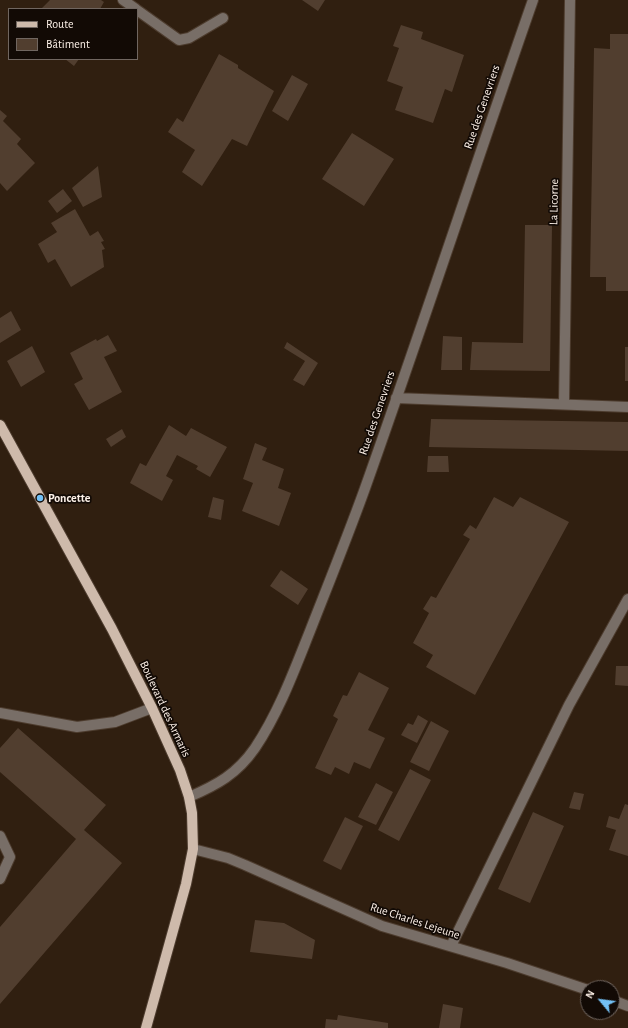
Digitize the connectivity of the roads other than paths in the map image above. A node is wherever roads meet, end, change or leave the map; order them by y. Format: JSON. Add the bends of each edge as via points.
{"nodes":[{"id":1,"x":123,"y":0,"type":"edge"},
{"id":2,"x":533,"y":0,"type":"edge"},
{"id":3,"x":570,"y":0,"type":"edge"},
{"id":4,"x":135,"y":8,"type":"edge"},
{"id":5,"x":138,"y":10,"type":"edge"},
{"id":6,"x":224,"y":18,"type":"dead end"},
{"id":7,"x":396,"y":398,"type":"junction"},
{"id":8,"x":564,"y":404,"type":"junction"},
{"id":9,"x":628,"y":407,"type":"edge"},
{"id":10,"x":0,"y":425,"type":"edge"},
{"id":11,"x":628,"y":600,"type":"edge"},
{"id":12,"x":152,"y":708,"type":"junction"},
{"id":13,"x":0,"y":713,"type":"edge"},
{"id":14,"x":189,"y":797,"type":"junction"},
{"id":15,"x":0,"y":836,"type":"edge"},
{"id":16,"x":193,"y":849,"type":"junction"},
{"id":17,"x":0,"y":879,"type":"edge"},
{"id":18,"x":451,"y":946,"type":"junction"},
{"id":19,"x":580,"y":987,"type":"edge"},
{"id":20,"x":146,"y":1028,"type":"edge"}],
"edges":[{"from":1,"to":4,"type":"street"},
{"from":2,"to":7,"type":"street","name":"Rue des Genevriers"},
{"from":3,"to":8,"type":"street","name":"La Licorne"},
{"from":5,"to":6,"type":"street","via":[[179,40],[189,38]]},
{"from":7,"to":8,"type":"street"},
{"from":7,"to":14,"type":"street","name":"Rue des Genevriers","via":[[347,538],[290,681],[272,718],[255,747],[229,777]]},
{"from":8,"to":9,"type":"street"},
{"from":10,"to":12,"type":"main road","name":"Boulevard des Armaris"},
{"from":11,"to":18,"type":"street","via":[[569,706]]},
{"from":12,"to":13,"type":"street","via":[[115,722],[76,727]]},
{"from":12,"to":14,"type":"main road","name":"Boulevard des Armaris","via":[[180,770]]},
{"from":14,"to":16,"type":"main road","name":"Boulevard des Armaris"},
{"from":15,"to":17,"type":"street","via":[[10,857]]},
{"from":16,"to":18,"type":"street","name":"Rue Charles Lejeune","via":[[245,864],[382,926]]},
{"from":16,"to":20,"type":"main road","name":"Boulevard des Armaris","via":[[186,884]]},
{"from":18,"to":19,"type":"street","name":"Rue Charles Lejeune"}]}
